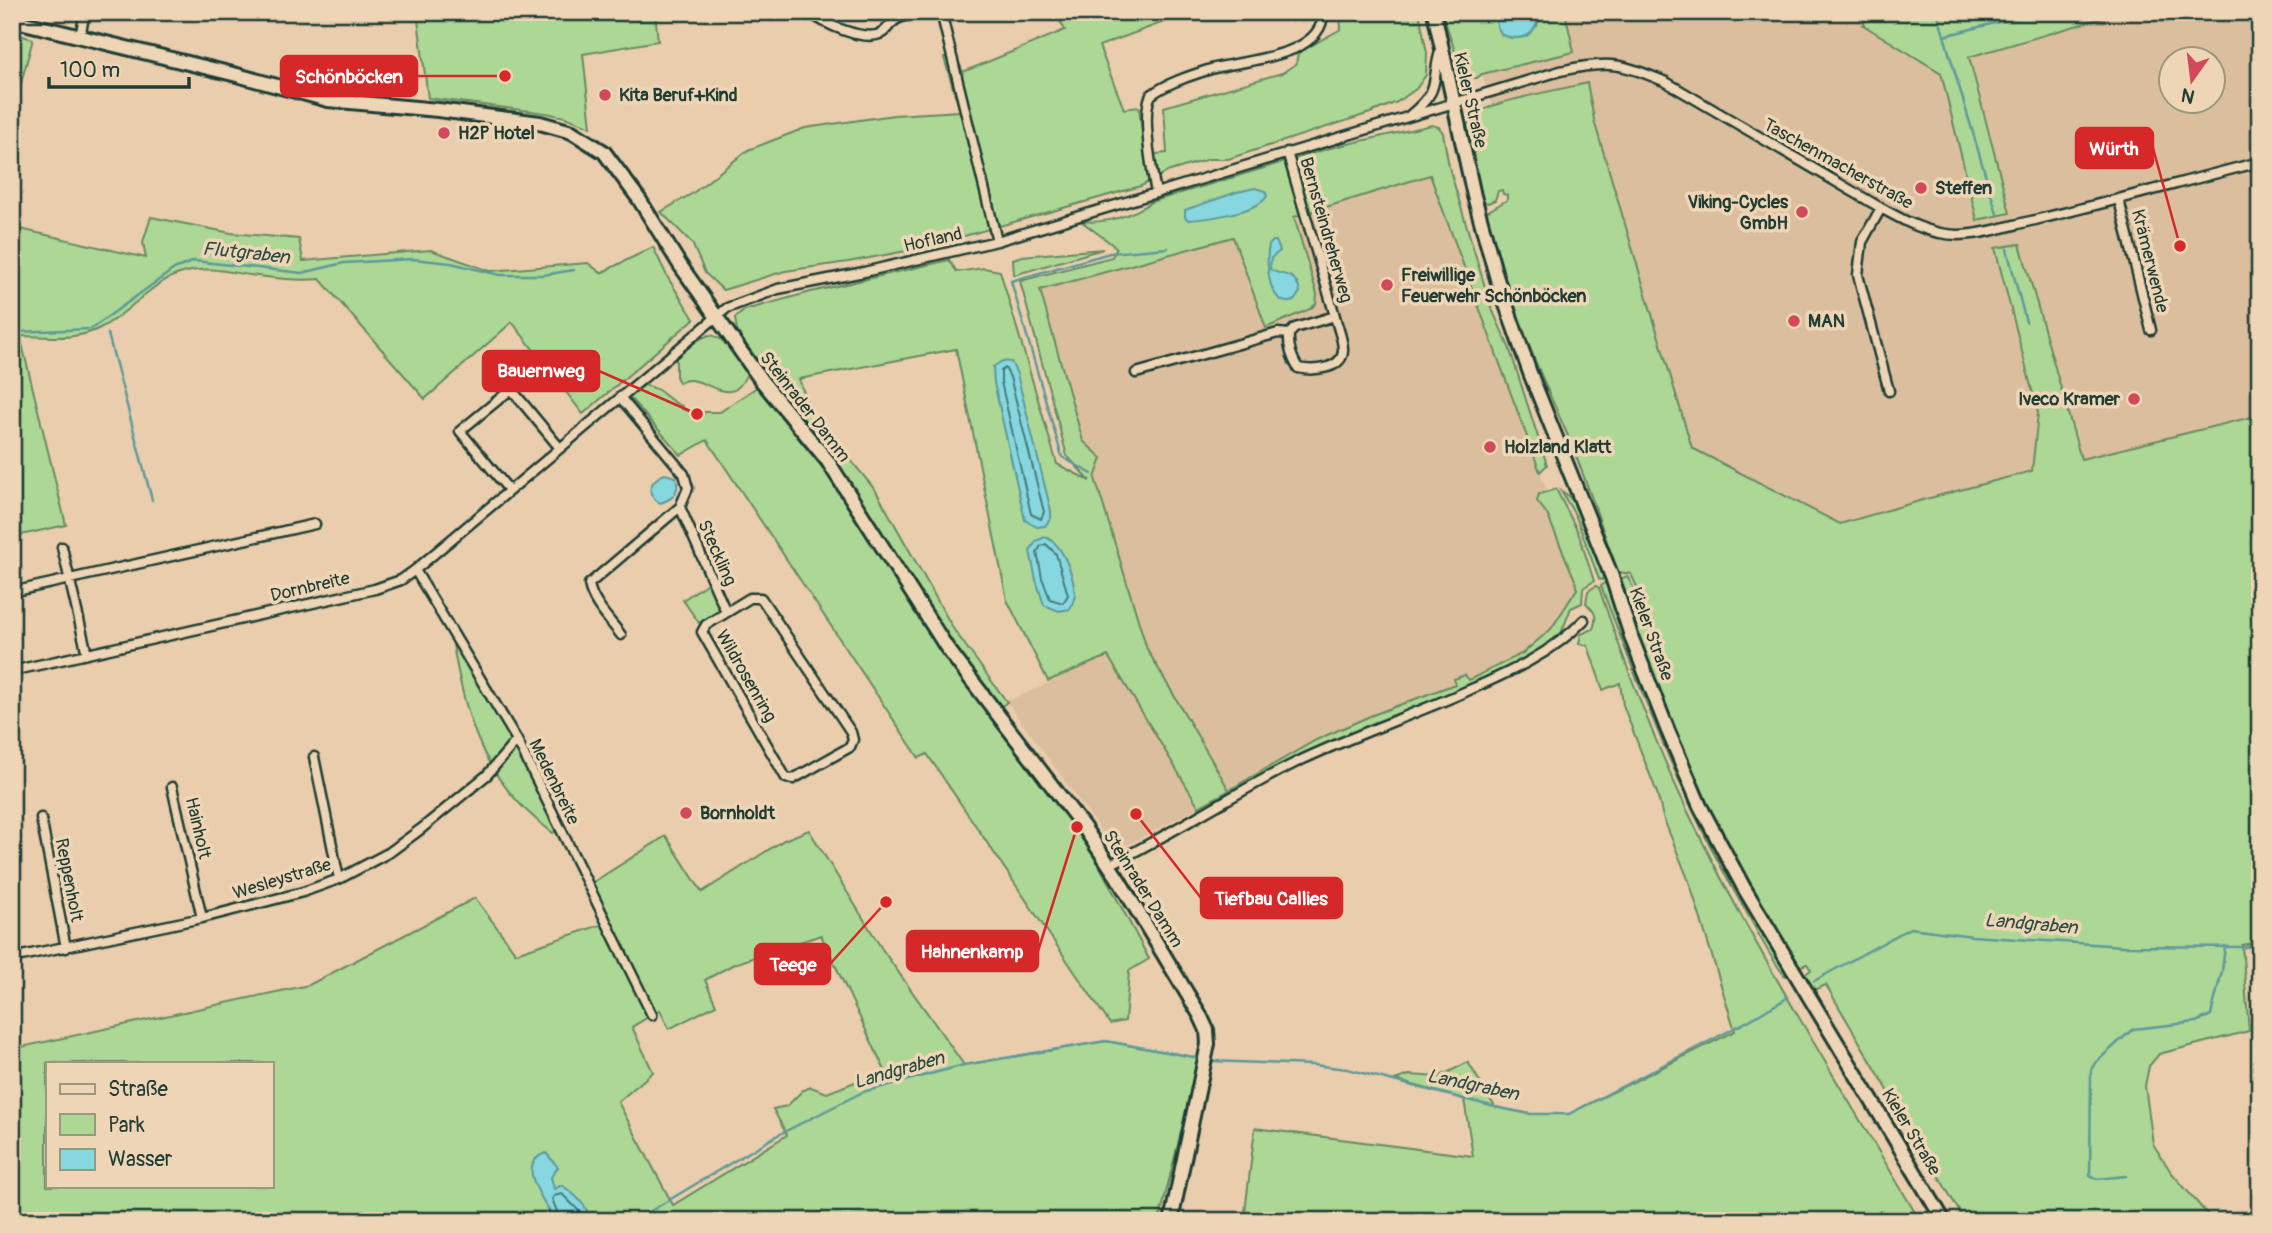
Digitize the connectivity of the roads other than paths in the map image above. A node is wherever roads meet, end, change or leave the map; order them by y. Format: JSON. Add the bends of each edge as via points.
{"nodes":[{"id":1,"x":85,"y":12,"type":"edge"},
{"id":2,"x":809,"y":12,"type":"edge"},
{"id":3,"x":923,"y":12,"type":"edge"},
{"id":4,"x":941,"y":12,"type":"edge"},
{"id":5,"x":1323,"y":12,"type":"edge"},
{"id":6,"x":1434,"y":12,"type":"edge"},
{"id":7,"x":12,"y":20,"type":"edge"},
{"id":8,"x":80,"y":37,"type":"junction"},
{"id":9,"x":1441,"y":48,"type":"junction"},
{"id":10,"x":1454,"y":103,"type":"junction"},
{"id":11,"x":1407,"y":117,"type":"junction"},
{"id":12,"x":1286,"y":152,"type":"junction"},
{"id":13,"x":2260,"y":162,"type":"edge"},
{"id":14,"x":1156,"y":192,"type":"junction"},
{"id":15,"x":2119,"y":200,"type":"junction"},
{"id":16,"x":1881,"y":208,"type":"junction"},
{"id":17,"x":997,"y":241,"type":"junction"},
{"id":18,"x":717,"y":315,"type":"junction"},
{"id":19,"x":1335,"y":316,"type":"junction"},
{"id":20,"x":2151,"y":330,"type":"dead end"},
{"id":21,"x":1289,"y":334,"type":"junction"},
{"id":22,"x":1136,"y":373,"type":"dead end"},
{"id":23,"x":526,"y":378,"type":"dead end"},
{"id":24,"x":512,"y":390,"type":"junction"},
{"id":25,"x":1889,"y":391,"type":"dead end"},
{"id":26,"x":620,"y":397,"type":"junction"},
{"id":27,"x":559,"y":447,"type":"junction"},
{"id":28,"x":509,"y":490,"type":"junction"},
{"id":29,"x":680,"y":507,"type":"junction"},
{"id":30,"x":315,"y":524,"type":"dead end"},
{"id":31,"x":62,"y":547,"type":"dead end"},
{"id":32,"x":415,"y":570,"type":"junction"},
{"id":33,"x":69,"y":580,"type":"junction"},
{"id":34,"x":12,"y":593,"type":"edge"},
{"id":35,"x":726,"y":612,"type":"junction"},
{"id":36,"x":1584,"y":620,"type":"dead end"},
{"id":37,"x":621,"y":635,"type":"dead end"},
{"id":38,"x":87,"y":654,"type":"junction"},
{"id":39,"x":12,"y":671,"type":"edge"},
{"id":40,"x":517,"y":740,"type":"junction"},
{"id":41,"x":314,"y":757,"type":"dead end"},
{"id":42,"x":172,"y":787,"type":"dead end"},
{"id":43,"x":41,"y":818,"type":"dead end"},
{"id":44,"x":1109,"y":865,"type":"junction"},
{"id":45,"x":339,"y":879,"type":"junction"},
{"id":46,"x":202,"y":918,"type":"junction"},
{"id":47,"x":66,"y":948,"type":"junction"},
{"id":48,"x":12,"y":958,"type":"edge"},
{"id":49,"x":652,"y":1015,"type":"dead end"},
{"id":50,"x":1171,"y":1221,"type":"edge"},
{"id":51,"x":1944,"y":1221,"type":"edge"}],
"edges":[{"from":1,"to":8,"type":"street"},
{"from":2,"to":3,"type":"street","via":[[834,27],[877,36],[899,18]]},
{"from":4,"to":17,"type":"street"},
{"from":5,"to":14,"type":"street","via":[[1320,27],[1308,41],[1287,53],[1210,69],[1151,95],[1148,127]]},
{"from":6,"to":9,"type":"main road","name":"Kieler Straße"},
{"from":7,"to":8,"type":"main road","name":"Steinrader Damm"},
{"from":8,"to":18,"type":"main road","name":"Steinrader Damm","via":[[328,100],[527,122],[572,132],[610,159]]},
{"from":9,"to":10,"type":"main road","name":"Kieler Straße"},
{"from":9,"to":11,"type":"street","via":[[1436,83]]},
{"from":10,"to":11,"type":"street","name":"Hofland"},
{"from":10,"to":16,"type":"street","name":"Taschenmacherstraße","via":[[1588,65],[1629,67],[1666,82]]},
{"from":10,"to":51,"type":"main road","name":"Kieler Straße","via":[[1497,279],[1690,782],[1744,888]]},
{"from":11,"to":12,"type":"street","name":"Hofland"},
{"from":12,"to":14,"type":"street","name":"Hofland"},
{"from":12,"to":19,"type":"street","name":"Bernsteindreherweg"},
{"from":13,"to":15,"type":"street","name":"Taschenmacherstraße"},
{"from":14,"to":17,"type":"street","name":"Hofland"},
{"from":15,"to":16,"type":"street","name":"Taschenmacherstraße","via":[[1962,235],[1941,233]]},
{"from":15,"to":20,"type":"street","name":"Krämerwende"},
{"from":16,"to":25,"type":"street","via":[[1862,242],[1858,275]]},
{"from":17,"to":18,"type":"street","name":"Hofland","via":[[778,289]]},
{"from":18,"to":26,"type":"street","name":"Dornbreite"},
{"from":18,"to":44,"type":"main road","name":"Steinrader Damm","via":[[761,380],[827,460],[947,648]]},
{"from":19,"to":21,"type":"street","name":"Bernsteindreherweg"},
{"from":19,"to":21,"type":"street","name":"Bernsteindreherweg","via":[[1344,350],[1333,365],[1313,372],[1298,368]]},
{"from":21,"to":22,"type":"street","name":"Bernsteindreherweg","via":[[1278,333]]},
{"from":23,"to":24,"type":"street"},
{"from":24,"to":27,"type":"street"},
{"from":24,"to":28,"type":"street","via":[[460,431]]},
{"from":26,"to":27,"type":"street","name":"Dornbreite"},
{"from":26,"to":29,"type":"street","via":[[684,474],[688,488]]},
{"from":27,"to":28,"type":"street","name":"Dornbreite"},
{"from":28,"to":32,"type":"street","name":"Dornbreite"},
{"from":29,"to":35,"type":"street","name":"Steckling"},
{"from":29,"to":37,"type":"street","via":[[589,584],[601,610]]},
{"from":30,"to":33,"type":"street"},
{"from":31,"to":33,"type":"street"},
{"from":32,"to":38,"type":"street","name":"Dornbreite","via":[[376,589]]},
{"from":32,"to":40,"type":"street","name":"Medenbreite"},
{"from":33,"to":34,"type":"street"},
{"from":33,"to":38,"type":"street"},
{"from":35,"to":35,"type":"street","name":"Wildrosenring","via":[[702,632],[786,778],[793,779],[850,747],[851,732],[761,598],[750,598]]},
{"from":36,"to":44,"type":"street","via":[[1560,642],[1519,666],[1293,765]]},
{"from":38,"to":39,"type":"street","name":"Dornbreite"},
{"from":40,"to":45,"type":"street","name":"Wesleystraße","via":[[487,775],[421,829]]},
{"from":40,"to":49,"type":"street","name":"Medenbreite"},
{"from":41,"to":45,"type":"street"},
{"from":42,"to":46,"type":"street","name":"Hainholt"},
{"from":43,"to":47,"type":"street","name":"Reppenholt"},
{"from":44,"to":50,"type":"main road","name":"Steinrader Damm","via":[[1207,1030],[1203,1074]]},
{"from":45,"to":46,"type":"street","name":"Wesleystraße"},
{"from":46,"to":47,"type":"street","name":"Wesleystraße"},
{"from":47,"to":48,"type":"street","name":"Wesleystraße"}]}
